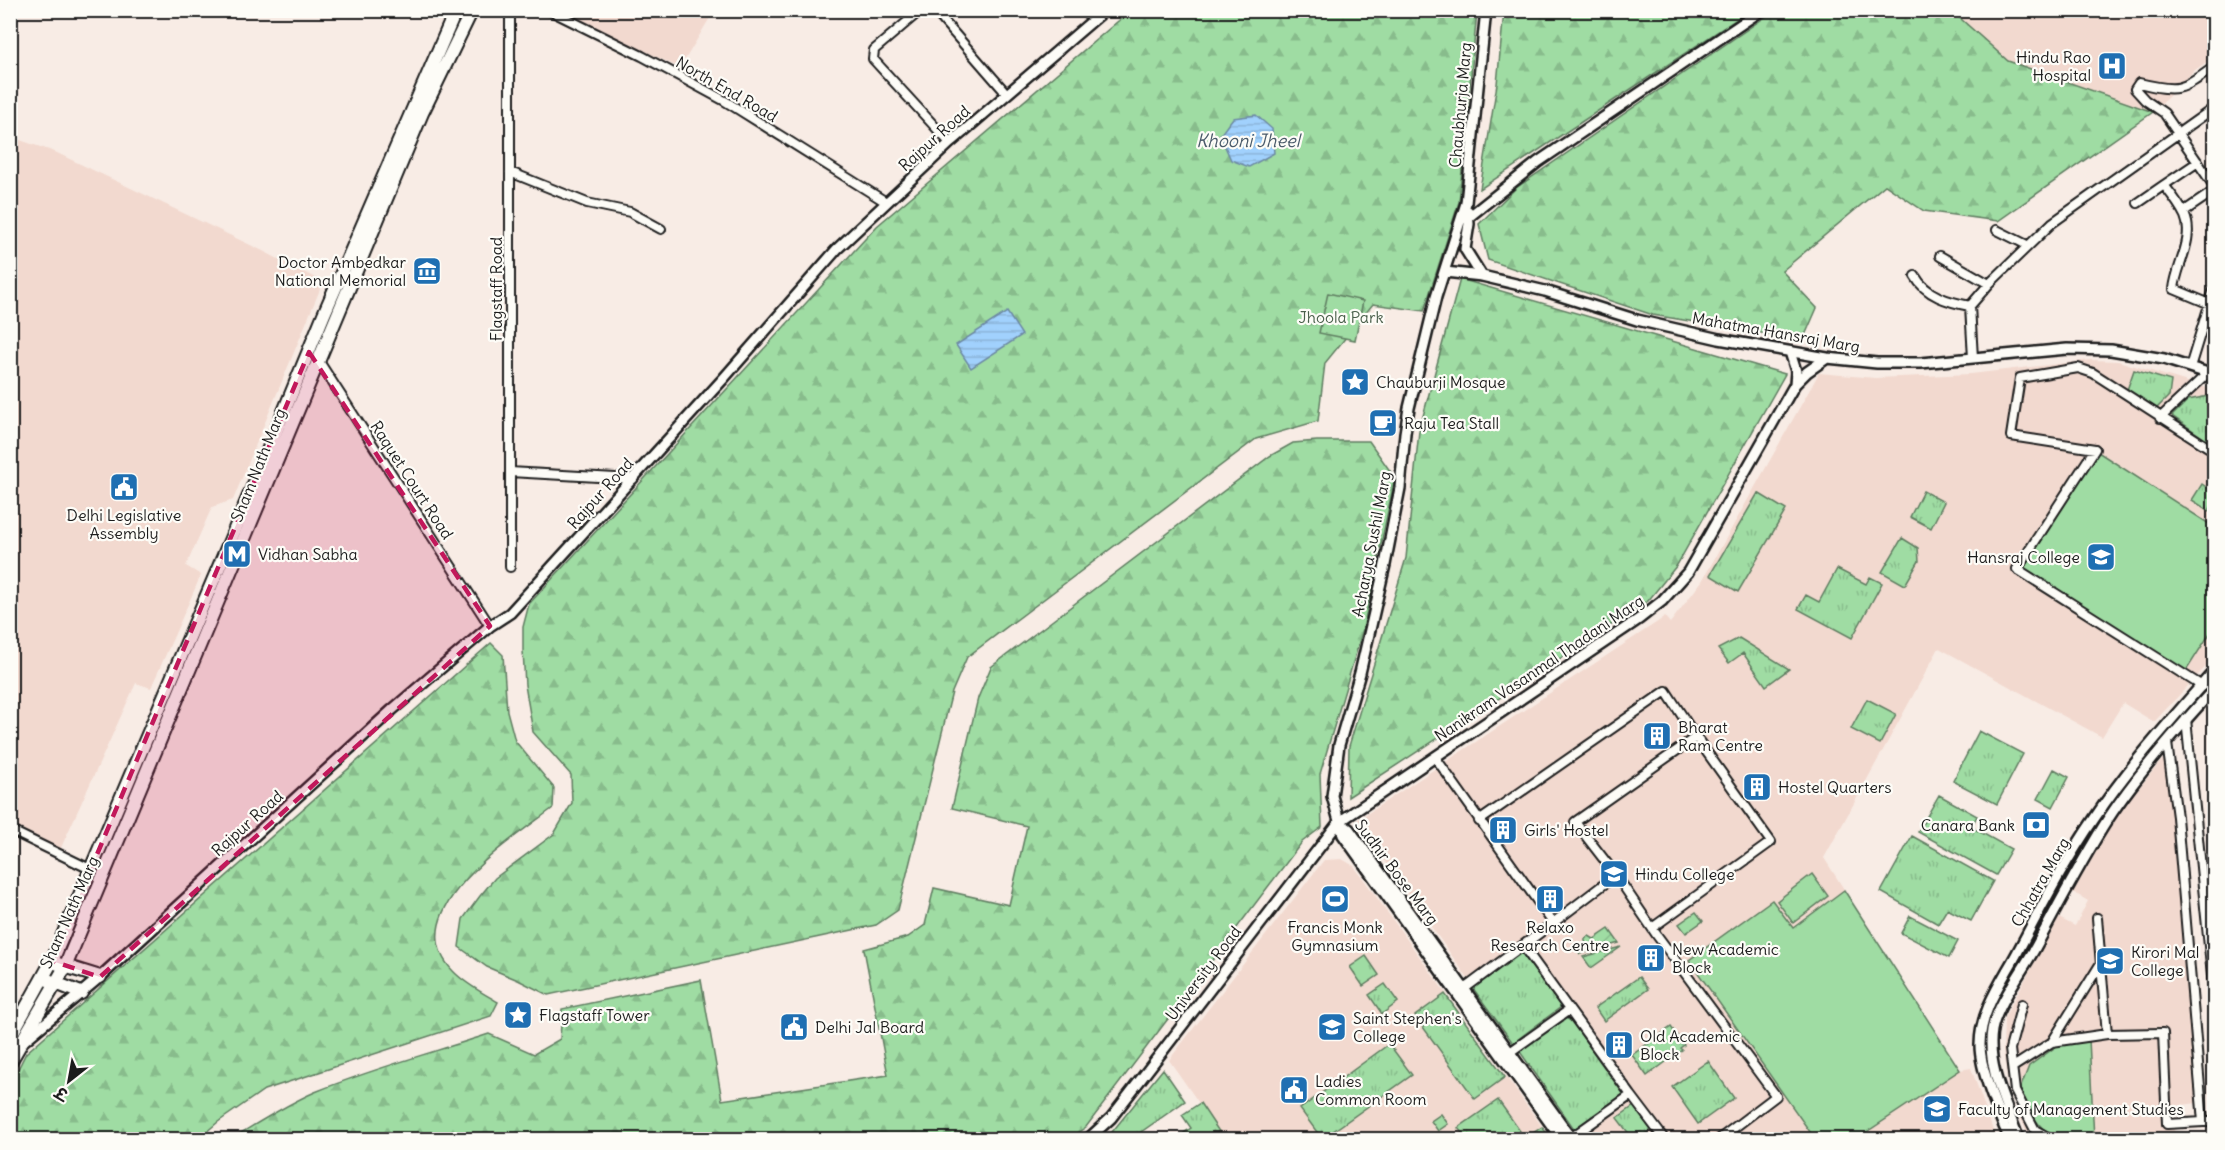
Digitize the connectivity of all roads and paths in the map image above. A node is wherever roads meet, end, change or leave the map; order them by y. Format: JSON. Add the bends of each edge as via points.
{"nodes":[{"id":1,"x":456,"y":10,"type":"edge"},
{"id":2,"x":472,"y":10,"type":"edge"},
{"id":3,"x":510,"y":10,"type":"edge"},
{"id":4,"x":549,"y":10,"type":"edge"},
{"id":5,"x":921,"y":10,"type":"edge"},
{"id":6,"x":934,"y":10,"type":"edge"},
{"id":7,"x":1105,"y":10,"type":"edge"},
{"id":8,"x":1486,"y":10,"type":"edge"},
{"id":9,"x":1762,"y":10,"type":"edge"},
{"id":10,"x":2214,"y":67,"type":"edge"},
{"id":11,"x":1008,"y":94,"type":"junction"},
{"id":12,"x":2214,"y":108,"type":"edge"},
{"id":13,"x":2179,"y":133,"type":"junction"},
{"id":14,"x":950,"y":143,"type":"junction"},
{"id":15,"x":2199,"y":162,"type":"junction"},
{"id":16,"x":510,"y":172,"type":"junction"},
{"id":17,"x":2164,"y":184,"type":"junction"},
{"id":18,"x":2214,"y":186,"type":"edge"},
{"id":19,"x":2214,"y":191,"type":"edge"},
{"id":20,"x":886,"y":202,"type":"junction"},
{"id":21,"x":1466,"y":203,"type":"junction"},
{"id":22,"x":2138,"y":203,"type":"dead end"},
{"id":23,"x":2183,"y":212,"type":"junction"},
{"id":24,"x":1470,"y":216,"type":"junction"},
{"id":25,"x":661,"y":229,"type":"dead end"},
{"id":26,"x":1997,"y":230,"type":"dead end"},
{"id":27,"x":2027,"y":245,"type":"junction"},
{"id":28,"x":1940,"y":256,"type":"dead end"},
{"id":29,"x":1445,"y":272,"type":"junction"},
{"id":30,"x":1482,"y":276,"type":"junction"},
{"id":31,"x":1915,"y":276,"type":"dead end"},
{"id":32,"x":1989,"y":284,"type":"junction"},
{"id":33,"x":2214,"y":289,"type":"edge"},
{"id":34,"x":2210,"y":304,"type":"junction"},
{"id":35,"x":1970,"y":306,"type":"junction"},
{"id":36,"x":1790,"y":352,"type":"junction"},
{"id":37,"x":313,"y":356,"type":"junction"},
{"id":38,"x":1827,"y":358,"type":"junction"},
{"id":39,"x":1973,"y":358,"type":"junction"},
{"id":40,"x":2190,"y":367,"type":"junction"},
{"id":41,"x":2211,"y":374,"type":"edge"},
{"id":42,"x":1795,"y":384,"type":"junction"},
{"id":43,"x":2160,"y":418,"type":"junction"},
{"id":44,"x":2214,"y":452,"type":"edge"},
{"id":45,"x":510,"y":472,"type":"junction"},
{"id":46,"x":633,"y":478,"type":"junction"},
{"id":47,"x":510,"y":567,"type":"dead end"},
{"id":48,"x":490,"y":626,"type":"junction"},
{"id":49,"x":2214,"y":671,"type":"edge"},
{"id":50,"x":2202,"y":686,"type":"junction"},
{"id":51,"x":2214,"y":689,"type":"edge"},
{"id":52,"x":2186,"y":719,"type":"junction"},
{"id":53,"x":1696,"y":737,"type":"junction"},
{"id":54,"x":2167,"y":743,"type":"junction"},
{"id":55,"x":1435,"y":757,"type":"junction"},
{"id":56,"x":1479,"y":821,"type":"junction"},
{"id":57,"x":1339,"y":822,"type":"junction"},
{"id":58,"x":10,"y":830,"type":"edge"},
{"id":59,"x":90,"y":869,"type":"junction"},
{"id":60,"x":1616,"y":875,"type":"junction"},
{"id":61,"x":2043,"y":905,"type":"junction"},
{"id":62,"x":2055,"y":913,"type":"junction"},
{"id":63,"x":2097,"y":918,"type":"dead end"},
{"id":64,"x":1553,"y":923,"type":"junction"},
{"id":65,"x":1652,"y":928,"type":"junction"},
{"id":66,"x":1522,"y":946,"type":"junction"},
{"id":67,"x":52,"y":961,"type":"junction"},
{"id":68,"x":2101,"y":963,"type":"junction"},
{"id":69,"x":65,"y":967,"type":"junction"},
{"id":70,"x":100,"y":977,"type":"junction"},
{"id":71,"x":43,"y":978,"type":"junction"},
{"id":72,"x":55,"y":983,"type":"junction"},
{"id":73,"x":1464,"y":989,"type":"junction"},
{"id":74,"x":81,"y":993,"type":"junction"},
{"id":75,"x":2214,"y":996,"type":"edge"},
{"id":76,"x":2022,"y":1004,"type":"dead end"},
{"id":77,"x":1569,"y":1010,"type":"junction"},
{"id":78,"x":2107,"y":1034,"type":"junction"},
{"id":79,"x":15,"y":1041,"type":"edge"},
{"id":80,"x":2052,"y":1042,"type":"junction"},
{"id":81,"x":1510,"y":1052,"type":"junction"},
{"id":82,"x":10,"y":1062,"type":"edge"},
{"id":83,"x":2013,"y":1067,"type":"junction"},
{"id":84,"x":2016,"y":1091,"type":"junction"},
{"id":85,"x":1997,"y":1094,"type":"junction"},
{"id":86,"x":1631,"y":1095,"type":"junction"},
{"id":87,"x":2203,"y":1122,"type":"junction"},
{"id":88,"x":2214,"y":1122,"type":"edge"},
{"id":89,"x":1569,"y":1139,"type":"edge"},
{"id":90,"x":1087,"y":1140,"type":"edge"},
{"id":91,"x":1665,"y":1140,"type":"edge"},
{"id":92,"x":1718,"y":1140,"type":"edge"},
{"id":93,"x":2010,"y":1140,"type":"edge"},
{"id":94,"x":2019,"y":1140,"type":"edge"},
{"id":95,"x":2054,"y":1140,"type":"edge"}],
"edges":[{"from":1,"to":37,"type":"main road","name":"Sham Nath Marg"},
{"from":2,"to":37,"type":"main road","name":"Sham Nath Marg"},
{"from":3,"to":16,"type":"street","name":"Flagstaff Road"},
{"from":4,"to":20,"type":"street","name":"North End Road","via":[[725,101]]},
{"from":5,"to":14,"type":"street","via":[[872,55]]},
{"from":6,"to":11,"type":"street"},
{"from":7,"to":11,"type":"street","name":"Rajpur Road"},
{"from":8,"to":21,"type":"street","name":"Chaubhurja Marg"},
{"from":9,"to":24,"type":"street","via":[[1538,162]]},
{"from":10,"to":13,"type":"street","via":[[2178,89],[2139,83],[2135,86],[2135,91],[2164,113]]},
{"from":11,"to":14,"type":"street","name":"Rajpur Road"},
{"from":12,"to":13,"type":"street"},
{"from":13,"to":15,"type":"street"},
{"from":13,"to":27,"type":"street"},
{"from":14,"to":20,"type":"street","name":"Rajpur Road"},
{"from":15,"to":17,"type":"street"},
{"from":15,"to":18,"type":"street"},
{"from":16,"to":25,"type":"street","via":[[587,203],[630,212]]},
{"from":16,"to":45,"type":"street","name":"Flagstaff Road"},
{"from":17,"to":22,"type":"street"},
{"from":17,"to":23,"type":"street"},
{"from":19,"to":23,"type":"street"},
{"from":20,"to":46,"type":"street","name":"Rajpur Road","via":[[837,249]]},
{"from":21,"to":24,"type":"street"},
{"from":21,"to":29,"type":"street","name":"Acharya Sushil Marg"},
{"from":23,"to":34,"type":"street","via":[[2187,233],[2174,289]]},
{"from":24,"to":30,"type":"street","via":[[1465,249]]},
{"from":26,"to":27,"type":"street"},
{"from":27,"to":32,"type":"street"},
{"from":28,"to":32,"type":"street"},
{"from":29,"to":30,"type":"street","name":"Mahatma Hansraj Marg"},
{"from":29,"to":57,"type":"street","name":"Acharya Sushil Marg","via":[[1409,408],[1400,488],[1385,565],[1339,745],[1332,796]]},
{"from":30,"to":36,"type":"street","name":"Mahatma Hansraj Marg","via":[[1637,320]]},
{"from":31,"to":35,"type":"street","via":[[1940,298]]},
{"from":32,"to":35,"type":"street"},
{"from":33,"to":34,"type":"street"},
{"from":34,"to":40,"type":"street"},
{"from":35,"to":39,"type":"street"},
{"from":36,"to":38,"type":"street","name":"Mahatma Hansraj Marg"},
{"from":36,"to":42,"type":"street"},
{"from":37,"to":48,"type":"street","name":"Raquet Court Road"},
{"from":37,"to":59,"type":"main road","name":"Sham Nath Marg"},
{"from":37,"to":69,"type":"main road","name":"Sham Nath Marg","via":[[273,474]]},
{"from":38,"to":39,"type":"street","name":"Mahatma Hansraj Marg","via":[[1922,363]]},
{"from":38,"to":42,"type":"street","name":"Nanikram Vasanmal Thadani Marg"},
{"from":39,"to":40,"type":"street","name":"Mahatma Hansraj Marg","via":[[2067,349],[2111,350]]},
{"from":40,"to":41,"type":"street","name":"Mahatma Hansraj Marg"},
{"from":41,"to":43,"type":"street"},
{"from":42,"to":55,"type":"street","name":"Nanikram Vasanmal Thadani Marg","via":[[1688,572],[1662,601]]},
{"from":43,"to":44,"type":"street"},
{"from":43,"to":50,"type":"street","via":[[2078,368],[2020,378],[2011,436],[2095,449],[2017,569]]},
{"from":45,"to":46,"type":"street"},
{"from":45,"to":47,"type":"street","name":"Flagstaff Road"},
{"from":46,"to":48,"type":"street","name":"Rajpur Road","via":[[510,613]]},
{"from":48,"to":70,"type":"street","name":"Rajpur Road","via":[[392,710]]},
{"from":49,"to":50,"type":"street","name":"Chhatra Marg"},
{"from":50,"to":61,"type":"street","name":"Chhatra Marg","via":[[2112,793]]},
{"from":51,"to":52,"type":"street","name":"Chhatra Marg"},
{"from":52,"to":54,"type":"street","name":"Chhatra Marg"},
{"from":52,"to":75,"type":"street"},
{"from":53,"to":56,"type":"street","via":[[1666,691]]},
{"from":53,"to":60,"type":"street","via":[[1575,822]]},
{"from":53,"to":65,"type":"street","via":[[1772,842]]},
{"from":54,"to":62,"type":"street","name":"Chhatra Marg","via":[[2108,820]]},
{"from":54,"to":87,"type":"street"},
{"from":55,"to":56,"type":"street"},
{"from":55,"to":57,"type":"street","name":"Nanikram Vasanmal Thadani Marg"},
{"from":56,"to":64,"type":"street"},
{"from":57,"to":73,"type":"street","name":"Sudhir Bose Marg","via":[[1349,829]]},
{"from":57,"to":89,"type":"street","name":"Sudhir Bose Marg","via":[[1342,835]]},
{"from":57,"to":90,"type":"street","name":"University Road","via":[[1111,1118]]},
{"from":58,"to":59,"type":"street"},
{"from":59,"to":67,"type":"main road","name":"Sham Nath Marg"},
{"from":60,"to":64,"type":"street"},
{"from":60,"to":65,"type":"street"},
{"from":61,"to":62,"type":"street"},
{"from":61,"to":85,"type":"street","name":"Chhatra Marg","via":[[1984,1017],[1981,1050]]},
{"from":62,"to":85,"type":"street","name":"Chhatra Marg","via":[[1994,1024]]},
{"from":63,"to":68,"type":"street"},
{"from":64,"to":66,"type":"street"},
{"from":65,"to":92,"type":"street","via":[[1776,1096]]},
{"from":66,"to":73,"type":"street"},
{"from":66,"to":77,"type":"street"},
{"from":67,"to":69,"type":"main road"},
{"from":67,"to":71,"type":"main road","name":"Sham Nath Marg"},
{"from":68,"to":78,"type":"street"},
{"from":68,"to":80,"type":"street"},
{"from":69,"to":70,"type":"main road"},
{"from":69,"to":72,"type":"main road","name":"Sham Nath Marg"},
{"from":70,"to":74,"type":"street","name":"Rajpur Road"},
{"from":71,"to":72,"type":"main road"},
{"from":71,"to":79,"type":"main road","name":"Sham Nath Marg"},
{"from":72,"to":74,"type":"main road"},
{"from":72,"to":79,"type":"main road","name":"Sham Nath Marg"},
{"from":73,"to":81,"type":"street","name":"Sudhir Bose Marg"},
{"from":74,"to":79,"type":"street","name":"Rajpur Road"},
{"from":76,"to":83,"type":"street","via":[[2010,1049]]},
{"from":77,"to":81,"type":"street"},
{"from":77,"to":86,"type":"street"},
{"from":78,"to":80,"type":"street"},
{"from":78,"to":87,"type":"street","via":[[2163,1033],[2168,1124]]},
{"from":79,"to":82,"type":"main road","name":"Sham Nath Marg"},
{"from":80,"to":83,"type":"street"},
{"from":81,"to":89,"type":"street","name":"Sudhir Bose Marg"},
{"from":83,"to":84,"type":"street"},
{"from":84,"to":85,"type":"street"},
{"from":84,"to":95,"type":"street","via":[[2035,1130]]},
{"from":85,"to":93,"type":"street","name":"Chhatra Marg"},
{"from":85,"to":94,"type":"street","name":"Chhatra Marg"},
{"from":86,"to":89,"type":"street"},
{"from":86,"to":91,"type":"street"},
{"from":87,"to":88,"type":"street"}]}
